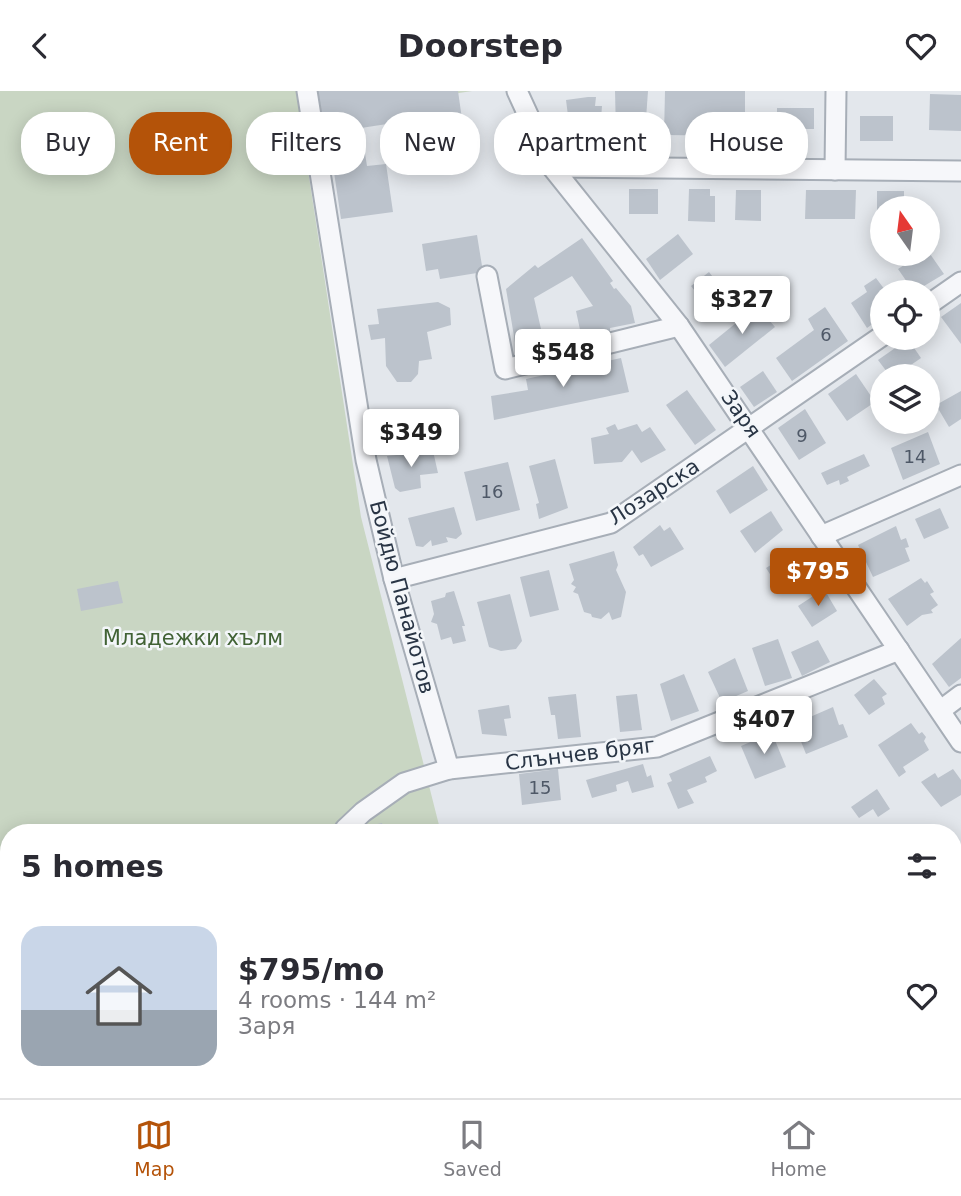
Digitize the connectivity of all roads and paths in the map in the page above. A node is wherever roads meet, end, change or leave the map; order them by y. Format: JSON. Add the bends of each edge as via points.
{"nodes":[{"id":1,"x":307,"y":91,"type":"edge"},
{"id":2,"x":517,"y":91,"type":"edge"},
{"id":3,"x":836,"y":91,"type":"edge"},
{"id":4,"x":527,"y":112,"type":"edge"},
{"id":5,"x":671,"y":168,"type":"edge"},
{"id":6,"x":835,"y":170,"type":"junction"},
{"id":7,"x":961,"y":171,"type":"edge"},
{"id":8,"x":558,"y":175,"type":"edge"},
{"id":9,"x":486,"y":276,"type":"dead end"},
{"id":10,"x":961,"y":282,"type":"edge"},
{"id":11,"x":940,"y":297,"type":"edge"},
{"id":12,"x":679,"y":326,"type":"junction"},
{"id":13,"x":870,"y":344,"type":"edge"},
{"id":14,"x":750,"y":427,"type":"junction"},
{"id":15,"x":961,"y":475,"type":"edge"},
{"id":16,"x":821,"y":535,"type":"junction"},
{"id":17,"x":394,"y":579,"type":"junction"},
{"id":18,"x":899,"y":650,"type":"junction"},
{"id":19,"x":961,"y":695,"type":"edge"},
{"id":20,"x":941,"y":710,"type":"junction"},
{"id":21,"x":961,"y":742,"type":"edge"},
{"id":22,"x":449,"y":769,"type":"junction"},
{"id":23,"x":351,"y":824,"type":"edge"}],
"edges":[{"from":1,"to":17,"type":"street","name":"Бойдю Панайотов","via":[[366,460]]},
{"from":2,"to":4,"type":"street","name":"Заря"},
{"from":3,"to":6,"type":"street"},
{"from":5,"to":6,"type":"street"},
{"from":6,"to":7,"type":"street"},
{"from":8,"to":12,"type":"street","name":"Заря"},
{"from":9,"to":12,"type":"street","via":[[505,369]]},
{"from":10,"to":11,"type":"street"},
{"from":12,"to":14,"type":"street","name":"Заря"},
{"from":13,"to":14,"type":"street","name":"Лозарска"},
{"from":14,"to":16,"type":"street","name":"Заря"},
{"from":14,"to":17,"type":"street","name":"Лозарска","via":[[611,523]]},
{"from":15,"to":16,"type":"street"},
{"from":16,"to":18,"type":"street","name":"Заря"},
{"from":17,"to":22,"type":"street","name":"Бойдю Панайотов"},
{"from":18,"to":20,"type":"street","name":"Заря"},
{"from":18,"to":22,"type":"street","name":"Слънчев бряг","via":[[657,747]]},
{"from":19,"to":20,"type":"street"},
{"from":20,"to":21,"type":"street","name":"Заря"},
{"from":22,"to":23,"type":"street","name":"Слънчев бряг","via":[[404,783]]}]}
